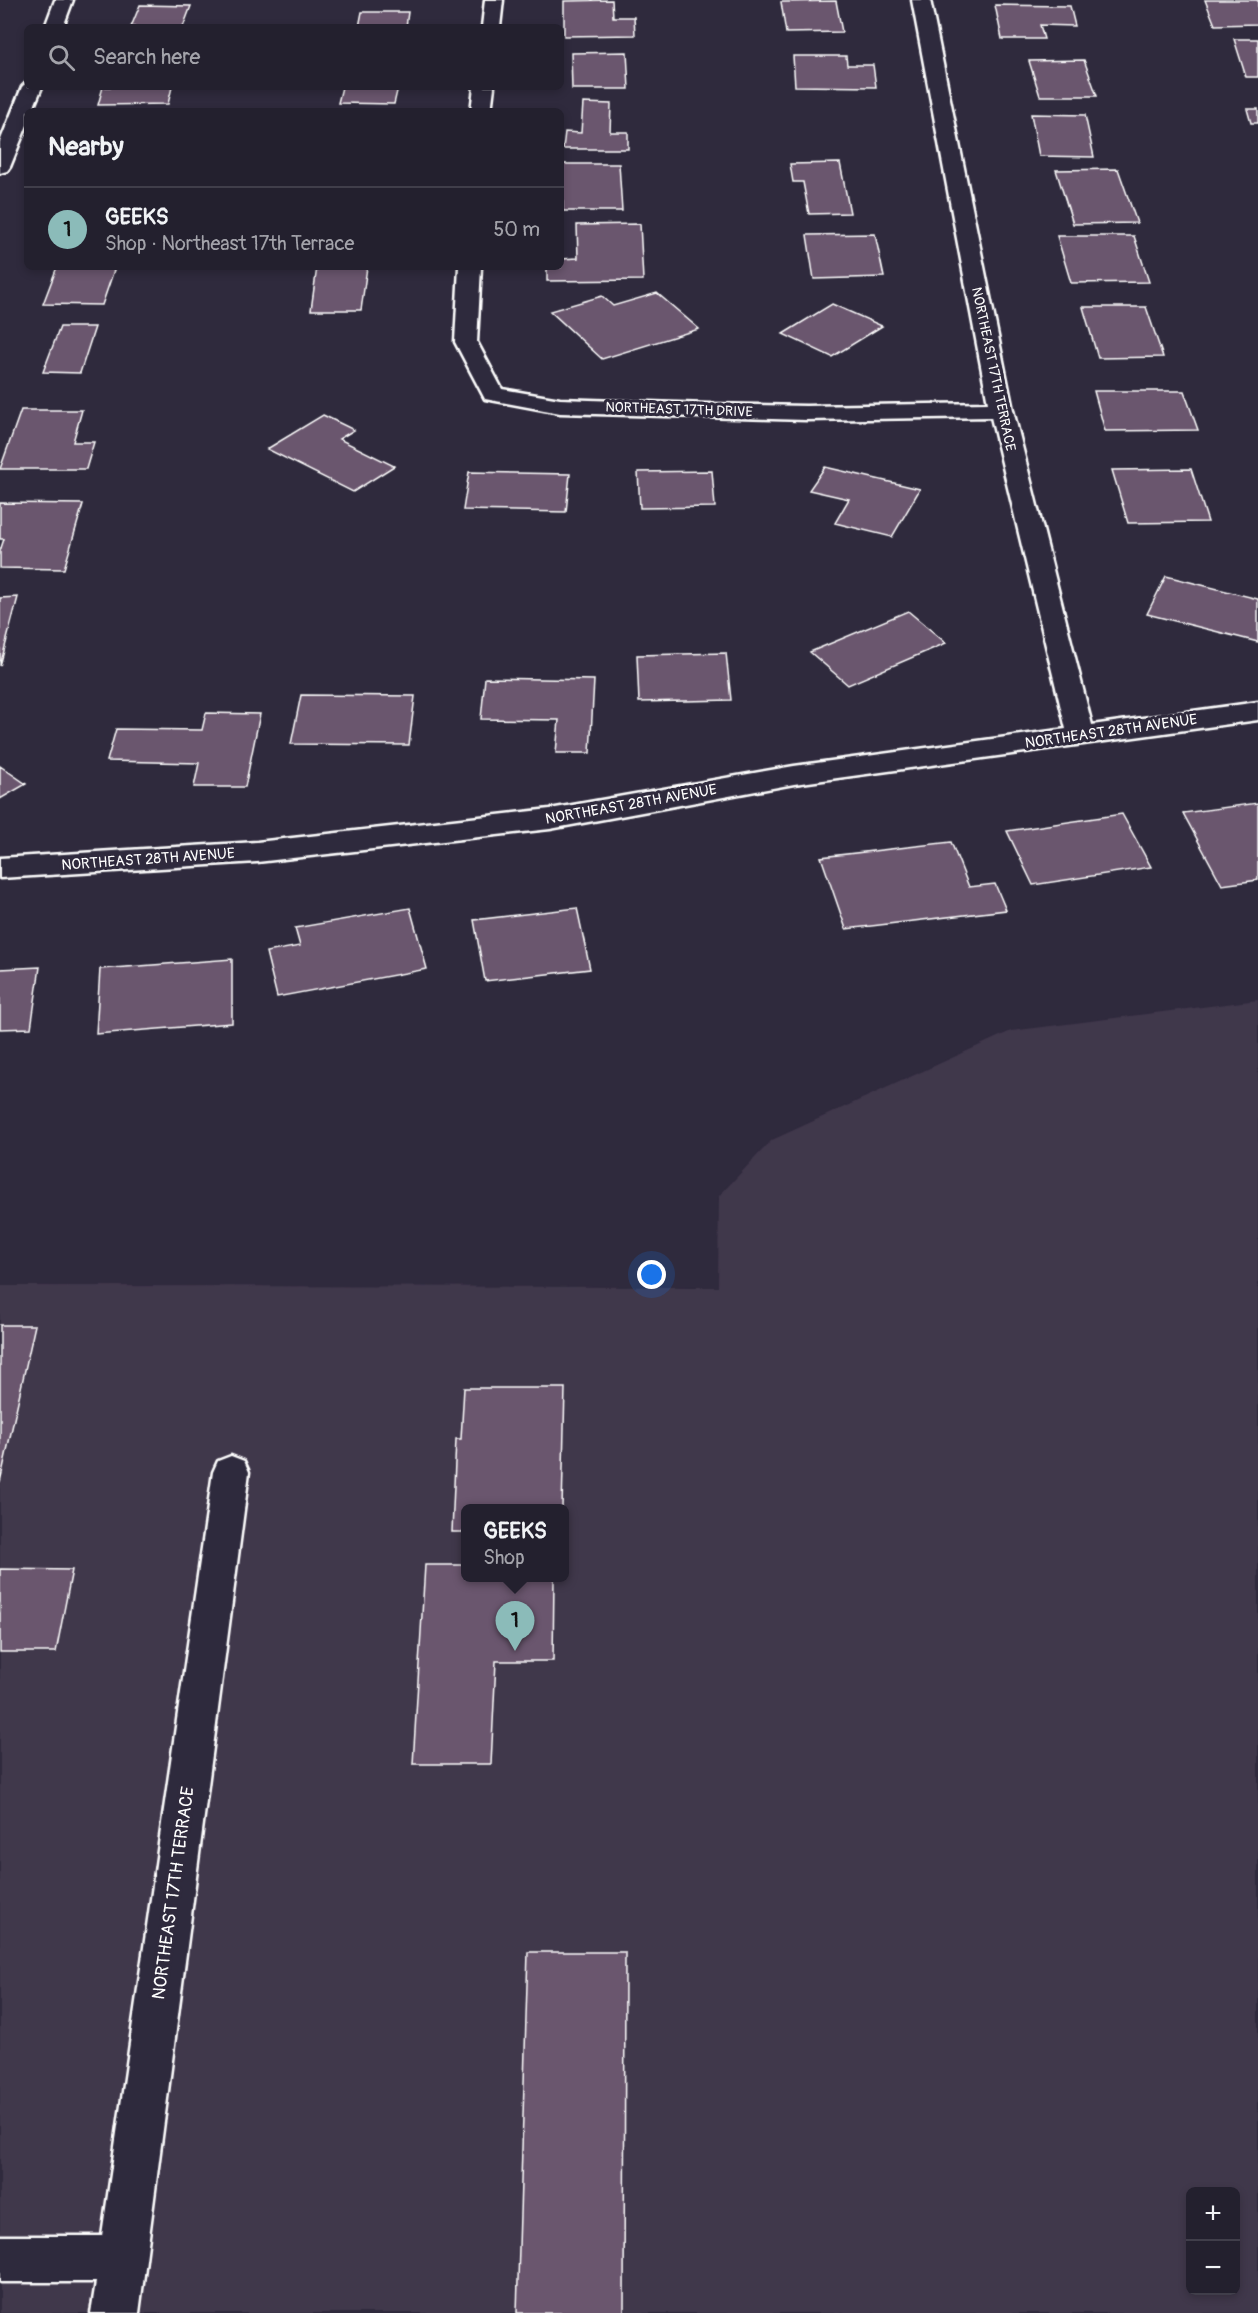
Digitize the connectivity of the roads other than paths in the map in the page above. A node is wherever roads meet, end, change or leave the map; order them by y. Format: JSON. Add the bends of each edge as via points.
{"nodes":[{"id":1,"x":64,"y":0,"type":"edge"},
{"id":2,"x":494,"y":0,"type":"edge"},
{"id":3,"x":921,"y":0,"type":"edge"},
{"id":4,"x":55,"y":24,"type":"edge"},
{"id":5,"x":491,"y":24,"type":"edge"},
{"id":6,"x":31,"y":90,"type":"edge"},
{"id":7,"x":484,"y":90,"type":"edge"},
{"id":8,"x":481,"y":108,"type":"edge"},
{"id":9,"x":0,"y":167,"type":"edge"},
{"id":10,"x":470,"y":270,"type":"edge"},
{"id":11,"x":1000,"y":410,"type":"junction"},
{"id":12,"x":1258,"y":711,"type":"edge"},
{"id":13,"x":1080,"y":735,"type":"junction"},
{"id":14,"x":0,"y":868,"type":"edge"},
{"id":15,"x":231,"y":1472,"type":"dead end"},
{"id":16,"x":0,"y":2259,"type":"edge"},
{"id":17,"x":123,"y":2259,"type":"junction"},
{"id":18,"x":115,"y":2313,"type":"edge"}],
"edges":[{"from":1,"to":4,"type":"street"},
{"from":2,"to":5,"type":"street"},
{"from":3,"to":11,"type":"street","name":"NORTHEAST 17TH TERRACE"},
{"from":6,"to":9,"type":"street"},
{"from":7,"to":8,"type":"street"},
{"from":10,"to":11,"type":"street","name":"NORTHEAST 17TH DRIVE","via":[[466,342],[493,394],[560,406],[708,411]]},
{"from":11,"to":13,"type":"street","name":"NORTHEAST 17TH TERRACE"},
{"from":12,"to":13,"type":"street","name":"NORTHEAST 28TH AVENUE"},
{"from":13,"to":14,"type":"street","name":"NORTHEAST 28TH AVENUE","via":[[794,775],[550,819],[257,852]]},
{"from":15,"to":17,"type":"street","name":"NORTHEAST 17TH TERRACE"},
{"from":16,"to":17,"type":"street"},
{"from":17,"to":18,"type":"street","name":"NORTHEAST 17TH TERRACE"}]}
